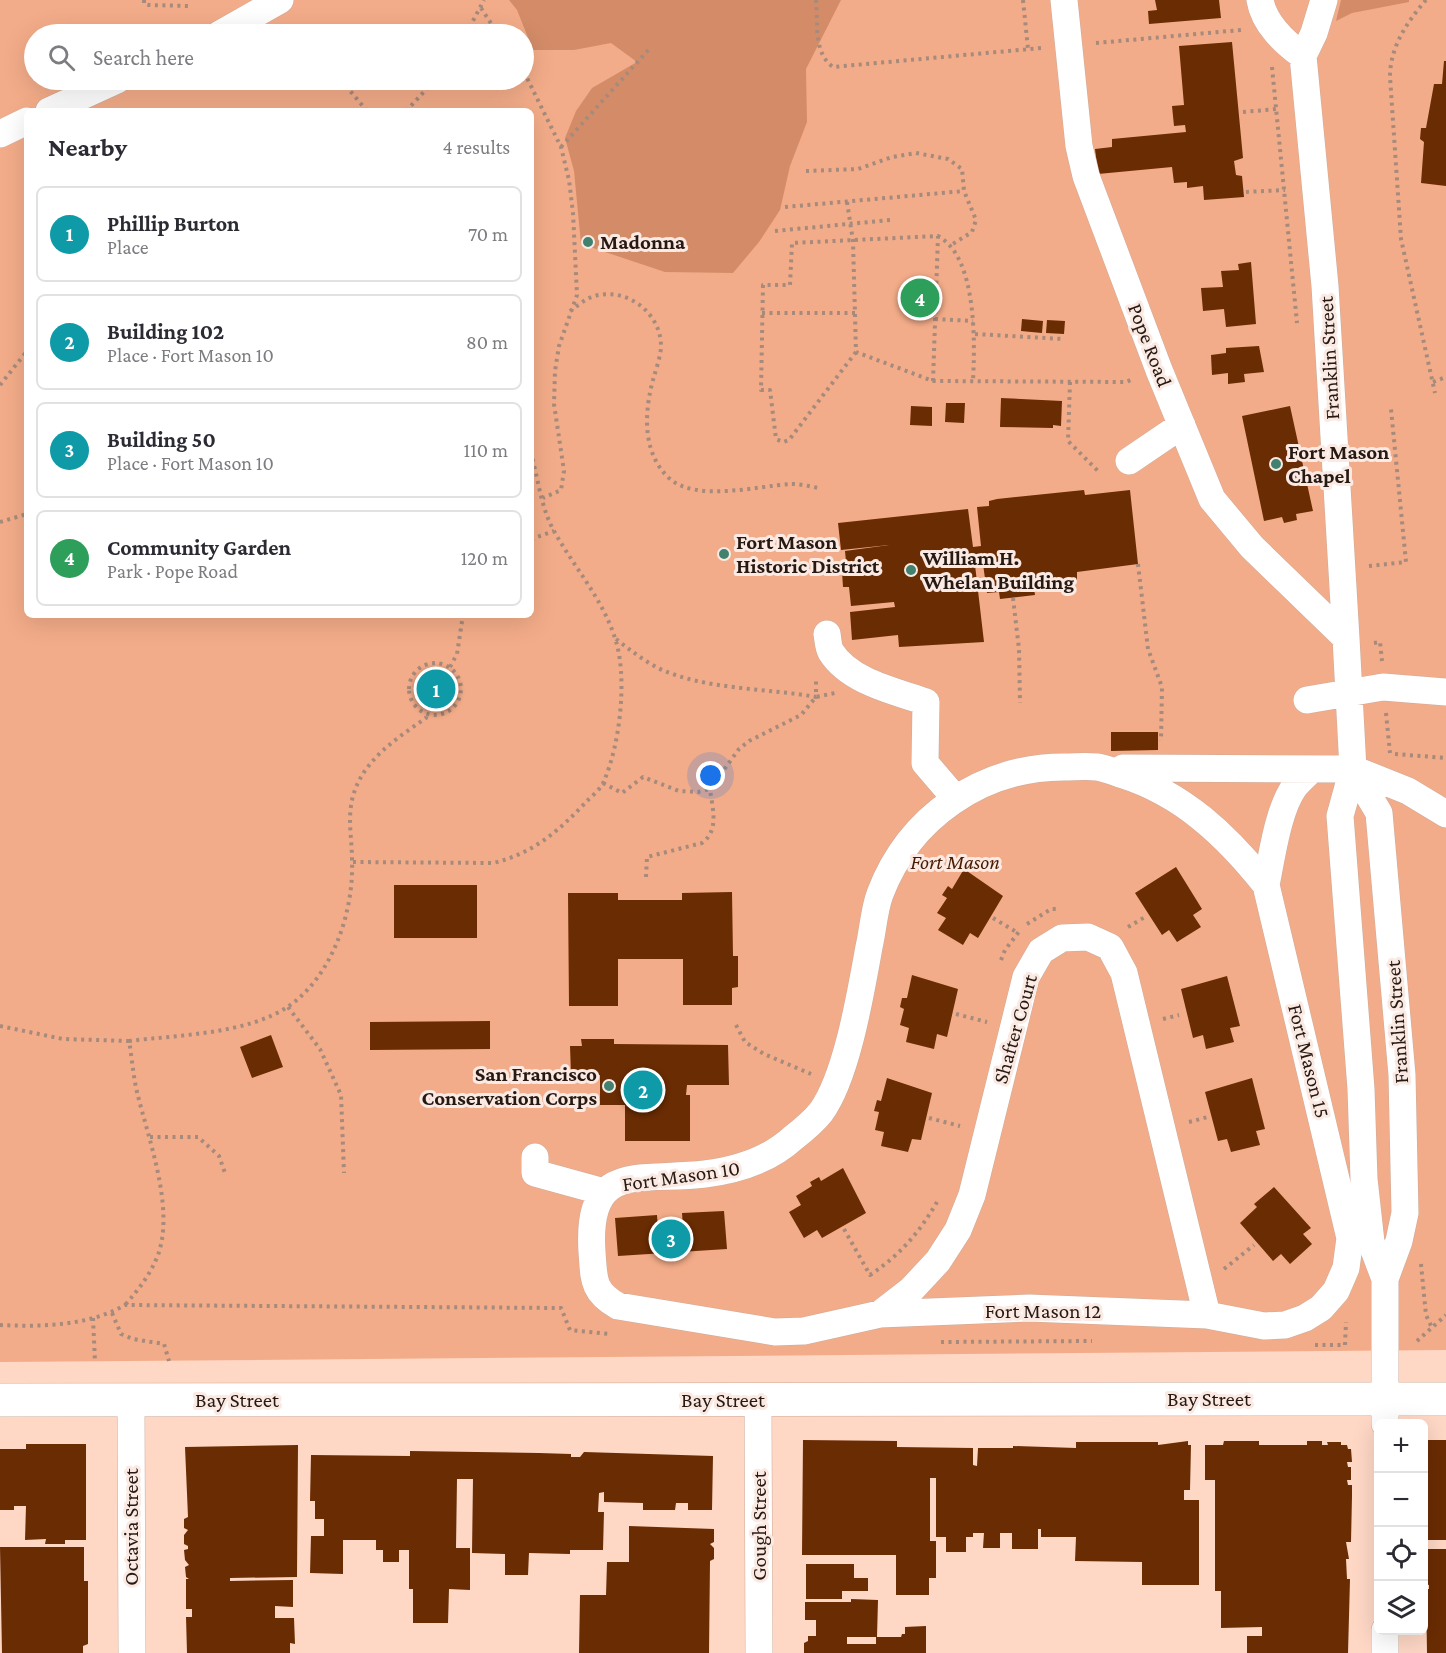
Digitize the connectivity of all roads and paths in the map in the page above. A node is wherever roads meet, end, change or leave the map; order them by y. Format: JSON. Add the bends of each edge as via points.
{"nodes":[{"id":1,"x":144,"y":0,"type":"edge"},
{"id":2,"x":280,"y":0,"type":"edge"},
{"id":3,"x":484,"y":0,"type":"edge"},
{"id":4,"x":816,"y":0,"type":"edge"},
{"id":5,"x":1023,"y":0,"type":"edge"},
{"id":6,"x":1064,"y":0,"type":"edge"},
{"id":7,"x":1260,"y":0,"type":"edge"},
{"id":8,"x":1323,"y":0,"type":"edge"},
{"id":9,"x":1426,"y":0,"type":"edge"},
{"id":10,"x":189,"y":6,"type":"dead end"},
{"id":11,"x":481,"y":8,"type":"junction"},
{"id":12,"x":238,"y":24,"type":"edge"},
{"id":13,"x":472,"y":24,"type":"edge"},
{"id":14,"x":491,"y":24,"type":"edge"},
{"id":15,"x":1248,"y":29,"type":"dead end"},
{"id":16,"x":1069,"y":45,"type":"junction"},
{"id":17,"x":651,"y":47,"type":"dead end"},
{"id":18,"x":1303,"y":56,"type":"junction"},
{"id":19,"x":1272,"y":64,"type":"dead end"},
{"id":20,"x":95,"y":90,"type":"edge"},
{"id":21,"x":349,"y":90,"type":"edge"},
{"id":22,"x":426,"y":90,"type":"edge"},
{"id":23,"x":533,"y":90,"type":"edge"},
{"id":24,"x":56,"y":108,"type":"edge"},
{"id":25,"x":364,"y":108,"type":"edge"},
{"id":26,"x":409,"y":108,"type":"edge"},
{"id":27,"x":1287,"y":108,"type":"dead end"},
{"id":28,"x":1276,"y":109,"type":"junction"},
{"id":29,"x":1242,"y":112,"type":"dead end"},
{"id":30,"x":24,"y":122,"type":"edge"},
{"id":31,"x":0,"y":134,"type":"edge"},
{"id":32,"x":561,"y":147,"type":"junction"},
{"id":33,"x":806,"y":171,"type":"dead end"},
{"id":34,"x":1294,"y":189,"type":"dead end"},
{"id":35,"x":1284,"y":190,"type":"junction"},
{"id":36,"x":964,"y":191,"type":"junction"},
{"id":37,"x":1246,"y":192,"type":"dead end"},
{"id":38,"x":847,"y":202,"type":"junction"},
{"id":39,"x":785,"y":207,"type":"dead end"},
{"id":40,"x":890,"y":220,"type":"dead end"},
{"id":41,"x":850,"y":224,"type":"junction"},
{"id":42,"x":775,"y":231,"type":"dead end"},
{"id":43,"x":938,"y":236,"type":"junction"},
{"id":44,"x":853,"y":241,"type":"junction"},
{"id":45,"x":951,"y":246,"type":"junction"},
{"id":46,"x":570,"y":312,"type":"junction"},
{"id":47,"x":762,"y":313,"type":"junction"},
{"id":48,"x":855,"y":313,"type":"junction"},
{"id":49,"x":935,"y":319,"type":"junction"},
{"id":50,"x":973,"y":321,"type":"junction"},
{"id":51,"x":1298,"y":333,"type":"dead end"},
{"id":52,"x":975,"y":334,"type":"junction"},
{"id":53,"x":1063,"y":339,"type":"dead end"},
{"id":54,"x":856,"y":352,"type":"junction"},
{"id":55,"x":24,"y":355,"type":"edge"},
{"id":56,"x":1159,"y":370,"type":"junction"},
{"id":57,"x":1446,"y":377,"type":"edge"},
{"id":58,"x":933,"y":381,"type":"junction"},
{"id":59,"x":974,"y":381,"type":"junction"},
{"id":60,"x":1070,"y":382,"type":"junction"},
{"id":61,"x":1433,"y":382,"type":"junction"},
{"id":62,"x":0,"y":385,"type":"edge"},
{"id":63,"x":1436,"y":393,"type":"dead end"},
{"id":64,"x":1391,"y":409,"type":"dead end"},
{"id":65,"x":1182,"y":425,"type":"junction"},
{"id":66,"x":1129,"y":461,"type":"dead end"},
{"id":67,"x":534,"y":464,"type":"edge"},
{"id":68,"x":1099,"y":472,"type":"dead end"},
{"id":69,"x":818,"y":488,"type":"dead end"},
{"id":70,"x":543,"y":498,"type":"junction"},
{"id":71,"x":24,"y":515,"type":"edge"},
{"id":72,"x":0,"y":522,"type":"edge"},
{"id":73,"x":554,"y":531,"type":"junction"},
{"id":74,"x":534,"y":537,"type":"edge"},
{"id":75,"x":1138,"y":564,"type":"dead end"},
{"id":76,"x":1368,"y":566,"type":"dead end"},
{"id":77,"x":1013,"y":598,"type":"dead end"},
{"id":78,"x":463,"y":618,"type":"edge"},
{"id":79,"x":827,"y":634,"type":"dead end"},
{"id":80,"x":1346,"y":638,"type":"junction"},
{"id":81,"x":616,"y":639,"type":"junction"},
{"id":82,"x":450,"y":667,"type":"junction"},
{"id":83,"x":869,"y":682,"type":"junction"},
{"id":84,"x":1348,"y":692,"type":"junction"},
{"id":85,"x":1446,"y":692,"type":"edge"},
{"id":86,"x":816,"y":697,"type":"junction"},
{"id":87,"x":1307,"y":700,"type":"dead end"},
{"id":88,"x":1020,"y":703,"type":"dead end"},
{"id":89,"x":427,"y":714,"type":"junction"},
{"id":90,"x":1098,"y":767,"type":"junction"},
{"id":91,"x":1161,"y":769,"type":"junction"},
{"id":92,"x":1312,"y":769,"type":"junction"},
{"id":93,"x":1353,"y":769,"type":"junction"},
{"id":94,"x":603,"y":783,"type":"junction"},
{"id":95,"x":710,"y":789,"type":"junction"},
{"id":96,"x":955,"y":798,"type":"junction"},
{"id":97,"x":1446,"y":814,"type":"edge"},
{"id":98,"x":353,"y":862,"type":"junction"},
{"id":99,"x":646,"y":877,"type":"dead end"},
{"id":100,"x":1266,"y":885,"type":"junction"},
{"id":101,"x":1062,"y":909,"type":"dead end"},
{"id":102,"x":993,"y":918,"type":"dead end"},
{"id":103,"x":1017,"y":932,"type":"junction"},
{"id":104,"x":1023,"y":937,"type":"dead end"},
{"id":105,"x":999,"y":967,"type":"dead end"},
{"id":106,"x":288,"y":1007,"type":"junction"},
{"id":107,"x":988,"y":1010,"type":"dead end"},
{"id":108,"x":956,"y":1014,"type":"dead end"},
{"id":109,"x":985,"y":1021,"type":"junction"},
{"id":110,"x":994,"y":1023,"type":"dead end"},
{"id":111,"x":736,"y":1025,"type":"dead end"},
{"id":112,"x":0,"y":1026,"type":"edge"},
{"id":113,"x":982,"y":1033,"type":"dead end"},
{"id":114,"x":129,"y":1041,"type":"junction"},
{"id":115,"x":835,"y":1084,"type":"junction"},
{"id":116,"x":963,"y":1114,"type":"dead end"},
{"id":117,"x":930,"y":1118,"type":"dead end"},
{"id":118,"x":960,"y":1125,"type":"junction"},
{"id":119,"x":150,"y":1137,"type":"junction"},
{"id":120,"x":957,"y":1137,"type":"dead end"},
{"id":121,"x":535,"y":1157,"type":"dead end"},
{"id":122,"x":225,"y":1173,"type":"dead end"},
{"id":123,"x":344,"y":1173,"type":"dead end"},
{"id":124,"x":604,"y":1192,"type":"junction"},
{"id":125,"x":940,"y":1196,"type":"dead end"},
{"id":126,"x":844,"y":1229,"type":"dead end"},
{"id":127,"x":1350,"y":1238,"type":"joint"},
{"id":128,"x":1254,"y":1245,"type":"dead end"},
{"id":129,"x":1219,"y":1274,"type":"dead end"},
{"id":130,"x":1385,"y":1279,"type":"junction"},
{"id":131,"x":125,"y":1305,"type":"junction"},
{"id":132,"x":199,"y":1307,"type":"dead end"},
{"id":133,"x":112,"y":1313,"type":"junction"},
{"id":134,"x":880,"y":1314,"type":"junction"},
{"id":135,"x":1446,"y":1315,"type":"edge"},
{"id":136,"x":1207,"y":1316,"type":"junction"},
{"id":137,"x":93,"y":1318,"type":"junction"},
{"id":138,"x":0,"y":1325,"type":"edge"},
{"id":139,"x":1417,"y":1341,"type":"dead end"},
{"id":140,"x":169,"y":1361,"type":"dead end"},
{"id":141,"x":95,"y":1362,"type":"dead end"},
{"id":142,"x":1446,"y":1399,"type":"edge"},
{"id":143,"x":0,"y":1400,"type":"edge"},
{"id":144,"x":130,"y":1400,"type":"junction"},
{"id":145,"x":758,"y":1400,"type":"junction"},
{"id":146,"x":1385,"y":1411,"type":"edge"},
{"id":147,"x":1385,"y":1635,"type":"edge"},
{"id":148,"x":132,"y":1653,"type":"edge"},
{"id":149,"x":759,"y":1653,"type":"edge"},
{"id":150,"x":1386,"y":1653,"type":"edge"}],
"edges":[{"from":1,"to":10,"type":"path","via":[[144,4]]},
{"from":2,"to":12,"type":"street"},
{"from":3,"to":11,"type":"path"},
{"from":4,"to":5,"type":"path","via":[[820,53],[833,67],[842,68],[1028,49]]},
{"from":6,"to":16,"type":"street","name":"Pope Road"},
{"from":7,"to":18,"type":"street","via":[[1271,25]]},
{"from":8,"to":18,"type":"street","name":"Franklin Street"},
{"from":9,"to":61,"type":"path","via":[[1394,48],[1389,77],[1401,239]]},
{"from":11,"to":13,"type":"path"},
{"from":11,"to":14,"type":"path"},
{"from":15,"to":16,"type":"path"},
{"from":16,"to":56,"type":"street","name":"Pope Road","via":[[1079,146],[1086,176]]},
{"from":17,"to":32,"type":"path"},
{"from":18,"to":80,"type":"street","name":"Franklin Street","via":[[1325,286]]},
{"from":19,"to":28,"type":"path"},
{"from":20,"to":24,"type":"street"},
{"from":21,"to":25,"type":"path"},
{"from":22,"to":26,"type":"path"},
{"from":23,"to":32,"type":"path"},
{"from":27,"to":28,"type":"path"},
{"from":28,"to":29,"type":"path"},
{"from":28,"to":35,"type":"path"},
{"from":30,"to":31,"type":"street"},
{"from":32,"to":46,"type":"path","via":[[569,180],[577,278],[577,295]]},
{"from":33,"to":36,"type":"path","via":[[858,169],[899,155],[923,154],[948,159],[962,169]]},
{"from":34,"to":35,"type":"path"},
{"from":35,"to":37,"type":"path"},
{"from":35,"to":51,"type":"path"},
{"from":36,"to":38,"type":"path"},
{"from":36,"to":45,"type":"path","via":[[976,224],[972,232]]},
{"from":38,"to":39,"type":"path"},
{"from":38,"to":41,"type":"path"},
{"from":40,"to":41,"type":"path"},
{"from":41,"to":42,"type":"path"},
{"from":41,"to":44,"type":"path"},
{"from":43,"to":44,"type":"path"},
{"from":43,"to":45,"type":"path"},
{"from":43,"to":49,"type":"path"},
{"from":44,"to":47,"type":"path","via":[[792,243],[790,285],[763,285]]},
{"from":44,"to":48,"type":"path"},
{"from":45,"to":50,"type":"path","via":[[961,263]]},
{"from":46,"to":69,"type":"path","via":[[589,298],[607,295],[630,299],[649,310],[654,318],[661,346],[649,395],[648,441],[657,464],[671,480],[690,489],[711,491],[794,484]]},
{"from":46,"to":70,"type":"path","via":[[555,371],[554,404],[564,471],[561,490]]},
{"from":47,"to":48,"type":"path"},
{"from":47,"to":54,"type":"path","via":[[761,390],[770,390],[776,439],[783,442],[789,440]]},
{"from":48,"to":54,"type":"path"},
{"from":49,"to":50,"type":"path"},
{"from":49,"to":58,"type":"path"},
{"from":50,"to":52,"type":"path"},
{"from":52,"to":53,"type":"path"},
{"from":52,"to":59,"type":"path"},
{"from":54,"to":58,"type":"path"},
{"from":55,"to":62,"type":"path"},
{"from":56,"to":60,"type":"path","via":[[1126,382]]},
{"from":56,"to":65,"type":"street","name":"Pope Road"},
{"from":57,"to":61,"type":"path"},
{"from":58,"to":59,"type":"path"},
{"from":59,"to":60,"type":"path"},
{"from":60,"to":68,"type":"path","via":[[1068,441]]},
{"from":61,"to":63,"type":"path"},
{"from":64,"to":76,"type":"path","via":[[1406,562]]},
{"from":65,"to":66,"type":"street"},
{"from":65,"to":80,"type":"street","name":"Pope Road","via":[[1212,499],[1252,547]]},
{"from":67,"to":70,"type":"path"},
{"from":70,"to":73,"type":"path"},
{"from":71,"to":72,"type":"path"},
{"from":73,"to":74,"type":"path"},
{"from":73,"to":81,"type":"path","via":[[605,613]]},
{"from":75,"to":91,"type":"path","via":[[1148,649],[1162,687]]},
{"from":77,"to":88,"type":"path"},
{"from":78,"to":82,"type":"path","via":[[457,654]]},
{"from":79,"to":83,"type":"street","via":[[830,651]]},
{"from":80,"to":84,"type":"street","name":"Franklin Street"},
{"from":81,"to":86,"type":"path","via":[[641,658],[681,676]]},
{"from":81,"to":94,"type":"path","via":[[622,689]]},
{"from":82,"to":89,"type":"path","via":[[462,686],[458,703],[444,714]]},
{"from":82,"to":89,"type":"path","via":[[429,664],[410,680],[414,705]]},
{"from":83,"to":86,"type":"path"},
{"from":83,"to":96,"type":"street","via":[[926,702],[925,763]]},
{"from":84,"to":85,"type":"street","via":[[1383,687]]},
{"from":84,"to":87,"type":"street"},
{"from":84,"to":93,"type":"street","name":"Franklin Street"},
{"from":86,"to":95,"type":"path","via":[[801,715],[739,749]]},
{"from":89,"to":98,"type":"path","via":[[377,756],[353,795],[349,817]]},
{"from":90,"to":91,"type":"street","name":"Fort Mason 10"},
{"from":90,"to":96,"type":"street","name":"Fort Mason 10","via":[[1050,767],[1019,773]]},
{"from":90,"to":100,"type":"street","via":[[1172,795],[1202,817]]},
{"from":91,"to":92,"type":"street","name":"Fort Mason 10"},
{"from":92,"to":93,"type":"street","name":"Fort Mason 10"},
{"from":92,"to":100,"type":"street","via":[[1289,797]]},
{"from":93,"to":97,"type":"street","via":[[1408,791]]},
{"from":93,"to":130,"type":"street","name":"Franklin Street","via":[[1340,816],[1367,1214],[1371,1242]]},
{"from":93,"to":130,"type":"street","name":"Franklin Street","via":[[1379,813],[1402,1075],[1405,1213]]},
{"from":94,"to":95,"type":"path","via":[[622,793],[643,777],[679,791]]},
{"from":94,"to":98,"type":"path","via":[[552,835],[515,858],[493,863]]},
{"from":95,"to":99,"type":"path","via":[[713,826],[709,838],[646,857]]},
{"from":96,"to":115,"type":"street","name":"Fort Mason 10","via":[[919,829],[892,868],[879,896],[864,976]]},
{"from":98,"to":106,"type":"path","via":[[347,912],[332,952],[320,974]]},
{"from":100,"to":127,"type":"street","name":"Fort Mason 15"},
{"from":101,"to":103,"type":"path","via":[[1051,909]]},
{"from":102,"to":103,"type":"path"},
{"from":103,"to":104,"type":"path"},
{"from":103,"to":105,"type":"path"},
{"from":106,"to":114,"type":"path","via":[[218,1031]]},
{"from":106,"to":123,"type":"path","via":[[320,1049],[341,1095]]},
{"from":107,"to":109,"type":"path"},
{"from":108,"to":109,"type":"path"},
{"from":109,"to":110,"type":"path"},
{"from":109,"to":113,"type":"path"},
{"from":111,"to":115,"type":"path","via":[[745,1042],[764,1054]]},
{"from":112,"to":114,"type":"path","via":[[63,1039]]},
{"from":114,"to":119,"type":"path","via":[[136,1090]]},
{"from":115,"to":124,"type":"street","name":"Fort Mason 10","via":[[821,1112],[791,1141],[751,1166],[705,1174],[632,1178]]},
{"from":116,"to":118,"type":"path"},
{"from":117,"to":118,"type":"path"},
{"from":118,"to":120,"type":"path"},
{"from":119,"to":122,"type":"path","via":[[198,1137],[219,1156]]},
{"from":119,"to":131,"type":"path","via":[[161,1196],[163,1225],[159,1253],[146,1281]]},
{"from":121,"to":124,"type":"street","via":[[535,1173]]},
{"from":124,"to":134,"type":"street","name":"Fort Mason 10","via":[[590,1224],[595,1281],[602,1298],[618,1306],[775,1332],[804,1331]]},
{"from":125,"to":126,"type":"path","via":[[922,1228],[870,1275]]},
{"from":127,"to":136,"type":"street","name":"Fort Mason 12","via":[[1346,1268],[1336,1291],[1305,1318],[1285,1325],[1264,1326]]},
{"from":128,"to":129,"type":"path"},
{"from":130,"to":146,"type":"street","name":"Franklin Street"},
{"from":131,"to":132,"type":"path"},
{"from":131,"to":133,"type":"path"},
{"from":133,"to":137,"type":"path"},
{"from":133,"to":140,"type":"path","via":[[121,1334],[165,1344]]},
{"from":134,"to":136,"type":"street","name":"Fort Mason 12","via":[[1029,1308]]},
{"from":134,"to":136,"type":"street","name":"Shafter Court","via":[[911,1290],[938,1261],[958,1230],[972,1195],[1026,977],[1041,951],[1062,938],[1088,937],[1110,946],[1124,973]]},
{"from":135,"to":139,"type":"path"},
{"from":137,"to":138,"type":"path","via":[[28,1326]]},
{"from":137,"to":141,"type":"path"},
{"from":142,"to":146,"type":"main road","name":"Bay Street"},
{"from":143,"to":144,"type":"main road","name":"Bay Street"},
{"from":144,"to":145,"type":"main road","name":"Bay Street"},
{"from":144,"to":148,"type":"street","name":"Octavia Street"},
{"from":145,"to":146,"type":"main road","name":"Bay Street"},
{"from":145,"to":149,"type":"street","name":"Gough Street"},
{"from":147,"to":150,"type":"street"}]}
